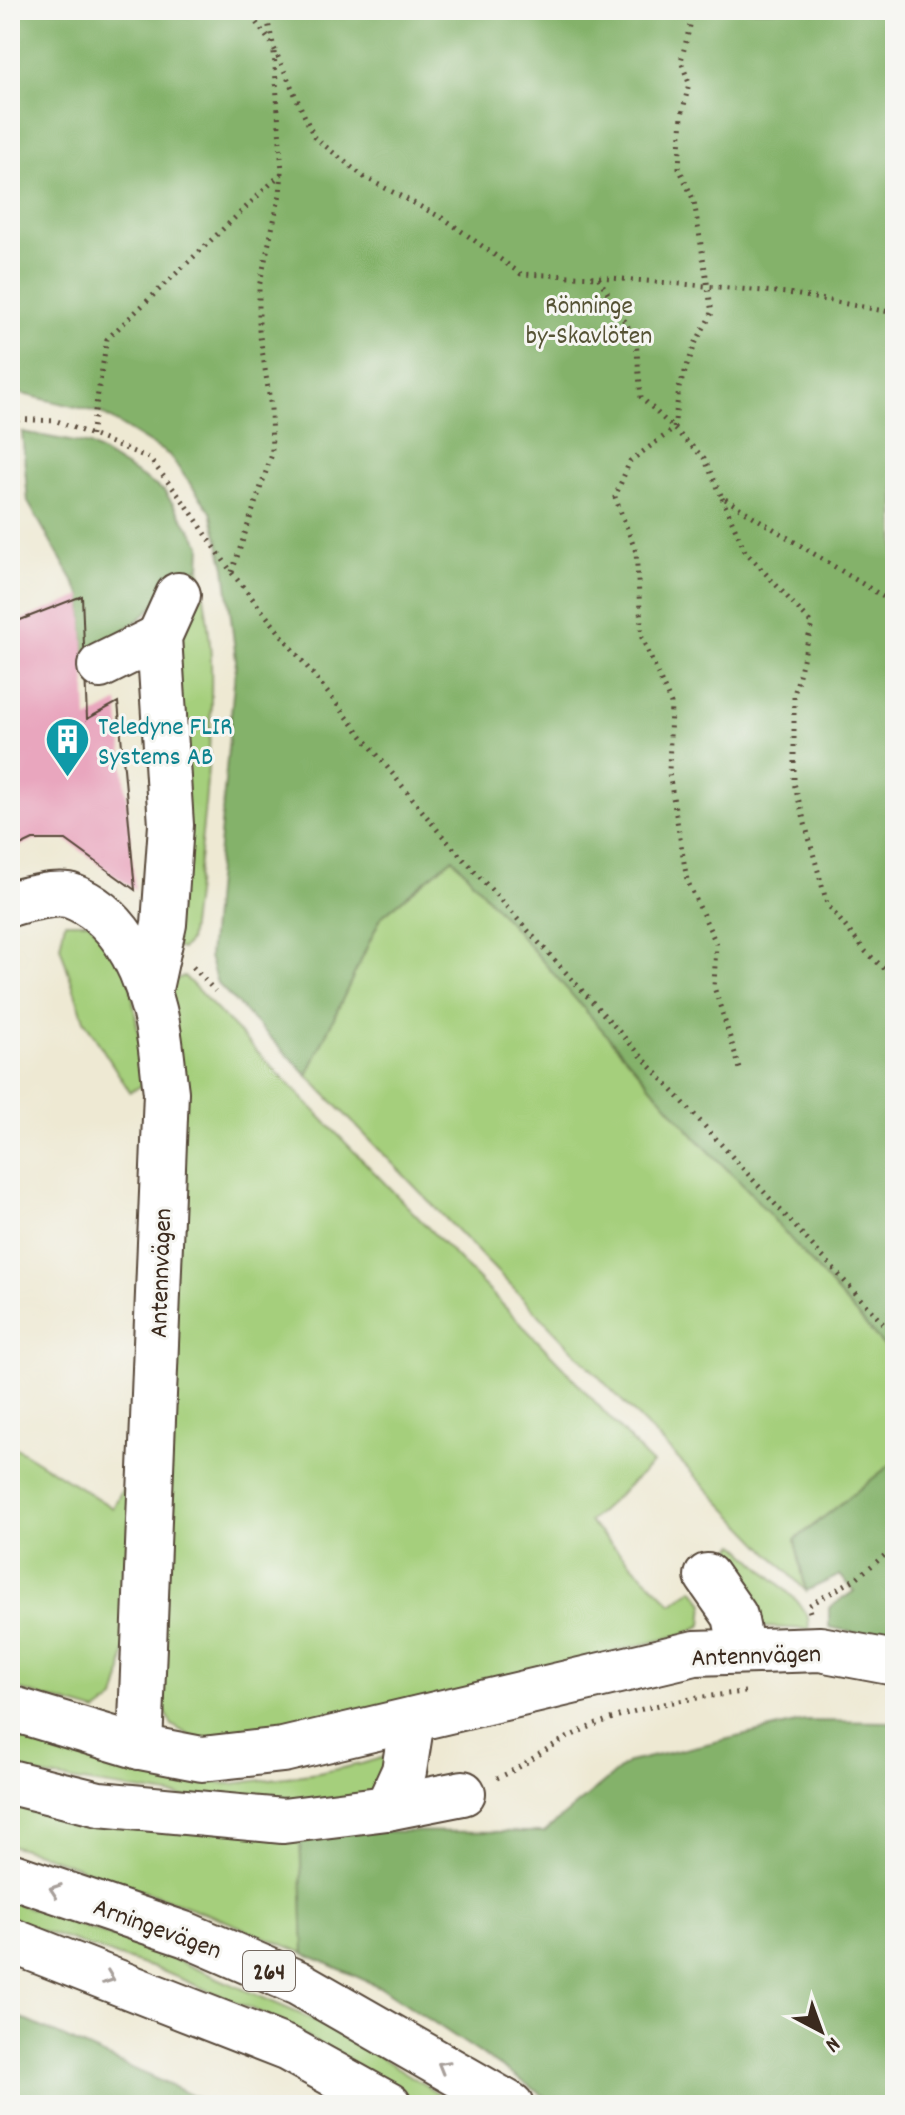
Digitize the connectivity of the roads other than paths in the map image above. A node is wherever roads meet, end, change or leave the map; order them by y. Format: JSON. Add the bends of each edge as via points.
{"nodes":[{"id":1,"x":178,"y":595,"type":"dead end"},
{"id":2,"x":159,"y":637,"type":"junction"},
{"id":3,"x":100,"y":666,"type":"dead end"},
{"id":4,"x":10,"y":904,"type":"edge"},
{"id":5,"x":149,"y":993,"type":"junction"},
{"id":6,"x":707,"y":1576,"type":"dead end"},
{"id":7,"x":742,"y":1651,"type":"junction"},
{"id":8,"x":895,"y":1663,"type":"edge"},
{"id":9,"x":524,"y":1693,"type":"junction"},
{"id":10,"x":10,"y":1708,"type":"edge"},
{"id":11,"x":412,"y":1720,"type":"junction"},
{"id":12,"x":482,"y":1737,"type":"dead end"},
{"id":13,"x":140,"y":1747,"type":"junction"},
{"id":14,"x":10,"y":1782,"type":"edge"},
{"id":15,"x":463,"y":1793,"type":"road end"},
{"id":16,"x":387,"y":1808,"type":"junction"},
{"id":17,"x":10,"y":1875,"type":"edge"},
{"id":18,"x":10,"y":1940,"type":"edge"},
{"id":19,"x":389,"y":2105,"type":"edge"},
{"id":20,"x":511,"y":2105,"type":"edge"}],
"edges":[{"from":1,"to":2,"type":"street"},
{"from":2,"to":3,"type":"street"},
{"from":2,"to":5,"type":"street","via":[[171,825],[164,924]]},
{"from":4,"to":5,"type":"street","name":"Antennvägen","via":[[68,894],[103,915],[135,954]]},
{"from":5,"to":13,"type":"street","name":"Antennvägen","via":[[166,1092]]},
{"from":6,"to":7,"type":"street","via":[[735,1616]]},
{"from":7,"to":8,"type":"street","name":"Antennvägen","via":[[820,1649]]},
{"from":7,"to":9,"type":"street","name":"Antennvägen","via":[[695,1653]]},
{"from":9,"to":11,"type":"street","name":"Antennvägen"},
{"from":9,"to":12,"type":"street"},
{"from":10,"to":13,"type":"street","name":"Antennvägen"},
{"from":11,"to":13,"type":"street","name":"Antennvägen","via":[[283,1750],[202,1759]]},
{"from":11,"to":16,"type":"street","via":[[404,1771]]},
{"from":14,"to":16,"type":"street","via":[[99,1804],[283,1821]]},
{"from":15,"to":16,"type":"street"},
{"from":20,"to":17,"type":"street","name":"Arningevägen","number":"264","one_way":true,"via":[[298,1983],[187,1935]]},
{"from":18,"to":19,"type":"street","number":"264","one_way":true,"via":[[288,2049]]}]}
